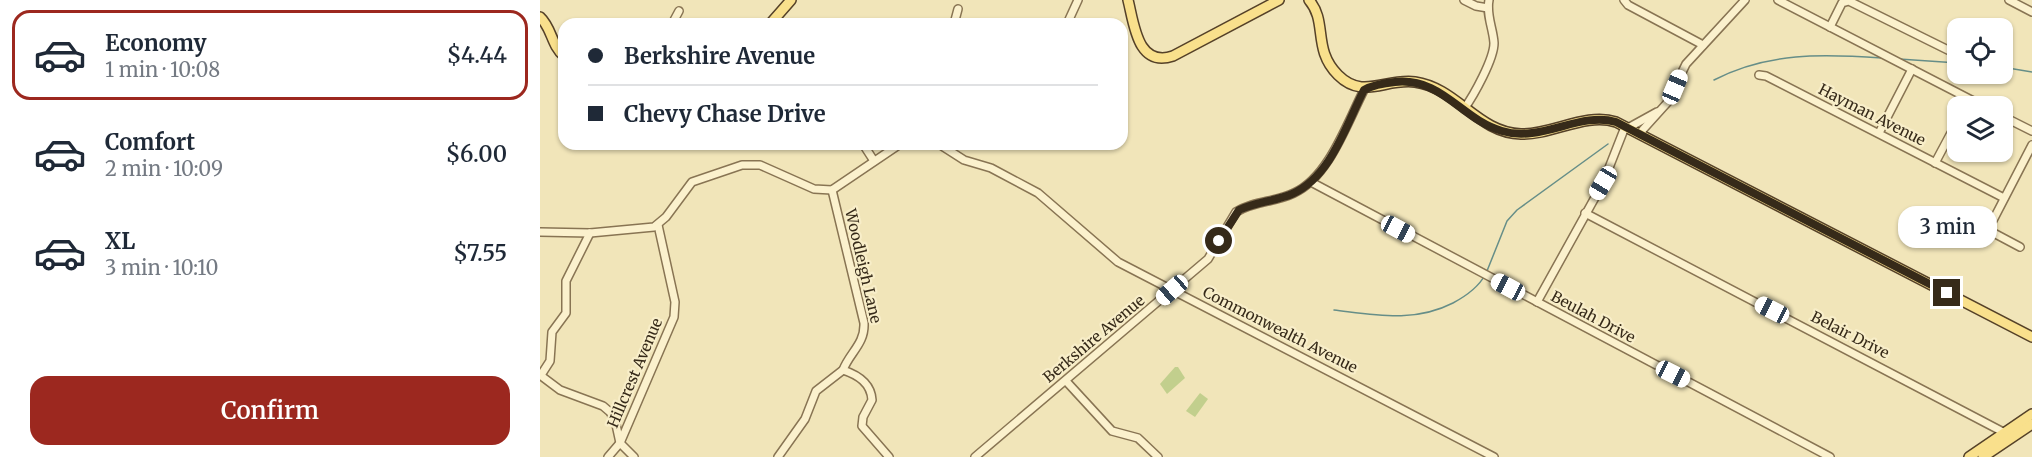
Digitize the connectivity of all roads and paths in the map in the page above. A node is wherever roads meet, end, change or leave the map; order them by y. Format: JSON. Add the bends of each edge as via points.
{"nodes":[{"id":1,"x":790,"y":0,"type":"edge"},
{"id":2,"x":1078,"y":0,"type":"edge"},
{"id":3,"x":1128,"y":0,"type":"edge"},
{"id":4,"x":1279,"y":0,"type":"edge"},
{"id":5,"x":1309,"y":0,"type":"edge"},
{"id":6,"x":1464,"y":0,"type":"edge"},
{"id":7,"x":1624,"y":0,"type":"edge"},
{"id":8,"x":1745,"y":0,"type":"edge"},
{"id":9,"x":1778,"y":0,"type":"edge"},
{"id":10,"x":2009,"y":0,"type":"edge"},
{"id":11,"x":1488,"y":4,"type":"edge"},
{"id":12,"x":958,"y":9,"type":"dead end"},
{"id":13,"x":679,"y":11,"type":"dead end"},
{"id":14,"x":2032,"y":12,"type":"edge"},
{"id":15,"x":540,"y":17,"type":"edge"},
{"id":16,"x":675,"y":18,"type":"edge"},
{"id":17,"x":775,"y":18,"type":"edge"},
{"id":18,"x":956,"y":18,"type":"edge"},
{"id":19,"x":1070,"y":18,"type":"edge"},
{"id":20,"x":1830,"y":27,"type":"junction"},
{"id":21,"x":1703,"y":45,"type":"junction"},
{"id":22,"x":558,"y":48,"type":"edge"},
{"id":23,"x":1947,"y":50,"type":"edge"},
{"id":24,"x":1912,"y":69,"type":"junction"},
{"id":25,"x":1759,"y":75,"type":"dead end"},
{"id":26,"x":1364,"y":90,"type":"junction"},
{"id":27,"x":1963,"y":96,"type":"edge"},
{"id":28,"x":1464,"y":109,"type":"junction"},
{"id":29,"x":1657,"y":112,"type":"junction"},
{"id":30,"x":2013,"y":122,"type":"edge"},
{"id":31,"x":1627,"y":128,"type":"junction"},
{"id":32,"x":2032,"y":131,"type":"edge"},
{"id":33,"x":1879,"y":133,"type":"junction"},
{"id":34,"x":1639,"y":134,"type":"junction"},
{"id":35,"x":1947,"y":141,"type":"edge"},
{"id":36,"x":2032,"y":145,"type":"edge"},
{"id":37,"x":867,"y":150,"type":"edge"},
{"id":38,"x":891,"y":150,"type":"edge"},
{"id":39,"x":948,"y":150,"type":"edge"},
{"id":40,"x":874,"y":161,"type":"junction"},
{"id":41,"x":1935,"y":163,"type":"junction"},
{"id":42,"x":1311,"y":182,"type":"junction"},
{"id":43,"x":832,"y":190,"type":"junction"},
{"id":44,"x":2004,"y":198,"type":"junction"},
{"id":45,"x":1585,"y":213,"type":"junction"},
{"id":46,"x":657,"y":225,"type":"junction"},
{"id":47,"x":540,"y":232,"type":"edge"},
{"id":48,"x":590,"y":233,"type":"junction"},
{"id":49,"x":2020,"y":247,"type":"dead end"},
{"id":50,"x":1172,"y":290,"type":"junction"},
{"id":51,"x":1537,"y":302,"type":"junction"},
{"id":52,"x":2032,"y":337,"type":"edge"},
{"id":53,"x":843,"y":370,"type":"junction"},
{"id":54,"x":540,"y":375,"type":"edge"},
{"id":55,"x":1066,"y":381,"type":"junction"},
{"id":56,"x":2032,"y":414,"type":"edge"},
{"id":57,"x":2032,"y":424,"type":"edge"},
{"id":58,"x":2007,"y":436,"type":"junction"},
{"id":59,"x":620,"y":444,"type":"junction"},
{"id":60,"x":608,"y":457,"type":"edge"},
{"id":61,"x":634,"y":457,"type":"edge"},
{"id":62,"x":778,"y":457,"type":"edge"},
{"id":63,"x":889,"y":457,"type":"edge"},
{"id":64,"x":975,"y":457,"type":"edge"},
{"id":65,"x":1158,"y":457,"type":"edge"},
{"id":66,"x":1494,"y":457,"type":"edge"},
{"id":67,"x":1830,"y":457,"type":"edge"},
{"id":68,"x":1969,"y":457,"type":"edge"},
{"id":69,"x":1983,"y":457,"type":"edge"}],
"edges":[{"from":1,"to":17,"type":"main road"},
{"from":2,"to":19,"type":"street"},
{"from":3,"to":4,"type":"main road","via":[[1141,47],[1149,55],[1159,57],[1173,56]]},
{"from":5,"to":26,"type":"main road","via":[[1316,11],[1321,48],[1327,61],[1343,80]]},
{"from":6,"to":11,"type":"street","via":[[1476,6]]},
{"from":7,"to":21,"type":"street"},
{"from":8,"to":21,"type":"street"},
{"from":9,"to":20,"type":"street"},
{"from":10,"to":14,"type":"street"},
{"from":11,"to":28,"type":"street","via":[[1492,56]]},
{"from":12,"to":18,"type":"street"},
{"from":13,"to":16,"type":"street"},
{"from":15,"to":22,"type":"main road","via":[[549,26]]},
{"from":20,"to":23,"type":"street","via":[[1842,3],[1849,1]]},
{"from":20,"to":24,"type":"street"},
{"from":21,"to":29,"type":"street","via":[[1686,64],[1666,103]]},
{"from":24,"to":27,"type":"street"},
{"from":24,"to":33,"type":"street"},
{"from":25,"to":33,"type":"street","name":"Hayman Avenue"},
{"from":26,"to":28,"type":"main road","via":[[1398,82],[1419,83],[1441,92]]},
{"from":26,"to":42,"type":"street","name":"Berkshire Avenue","via":[[1326,164]]},
{"from":28,"to":31,"type":"main road","via":[[1493,128],[1518,134],[1595,119]]},
{"from":29,"to":31,"type":"street"},
{"from":29,"to":34,"type":"street"},
{"from":30,"to":32,"type":"street"},
{"from":31,"to":34,"type":"main road"},
{"from":31,"to":45,"type":"street"},
{"from":33,"to":41,"type":"street","name":"Hayman Avenue"},
{"from":34,"to":52,"type":"main road"},
{"from":35,"to":41,"type":"street"},
{"from":36,"to":44,"type":"street"},
{"from":37,"to":40,"type":"street"},
{"from":38,"to":40,"type":"street"},
{"from":39,"to":50,"type":"street","name":"Commonwealth Avenue","via":[[1038,194],[1118,262]]},
{"from":40,"to":43,"type":"street"},
{"from":41,"to":44,"type":"street","name":"Hayman Avenue"},
{"from":42,"to":50,"type":"street","name":"Berkshire Avenue","via":[[1280,199],[1236,212],[1211,255]]},
{"from":42,"to":51,"type":"street","name":"Beulah Drive"},
{"from":43,"to":46,"type":"street","via":[[814,189],[760,165],[742,165],[692,182]]},
{"from":43,"to":53,"type":"street","name":"Woodleigh Lane","via":[[864,323],[862,342]]},
{"from":44,"to":49,"type":"street","via":[[1988,230]]},
{"from":45,"to":51,"type":"street"},
{"from":45,"to":58,"type":"street","name":"Belair Drive"},
{"from":46,"to":48,"type":"street"},
{"from":46,"to":59,"type":"street","name":"Hillcrest Avenue","via":[[675,302],[674,317]]},
{"from":47,"to":48,"type":"street"},
{"from":48,"to":54,"type":"street","via":[[566,280],[566,313],[552,333],[550,361]]},
{"from":50,"to":55,"type":"street","name":"Berkshire Avenue"},
{"from":50,"to":66,"type":"street","name":"Commonwealth Avenue"},
{"from":51,"to":67,"type":"street","name":"Beulah Drive"},
{"from":53,"to":62,"type":"street","via":[[816,391],[805,419]]},
{"from":53,"to":63,"type":"street","via":[[867,385],[872,400],[862,426]]},
{"from":54,"to":59,"type":"street","via":[[560,390],[610,412]]},
{"from":55,"to":64,"type":"street","name":"Berkshire Avenue"},
{"from":55,"to":65,"type":"street","via":[[1112,431],[1138,438]]},
{"from":56,"to":58,"type":"main road"},
{"from":57,"to":58,"type":"main road"},
{"from":58,"to":68,"type":"main road"},
{"from":58,"to":69,"type":"main road"},
{"from":59,"to":60,"type":"street","name":"Hillcrest Avenue"},
{"from":59,"to":61,"type":"street"}]}
